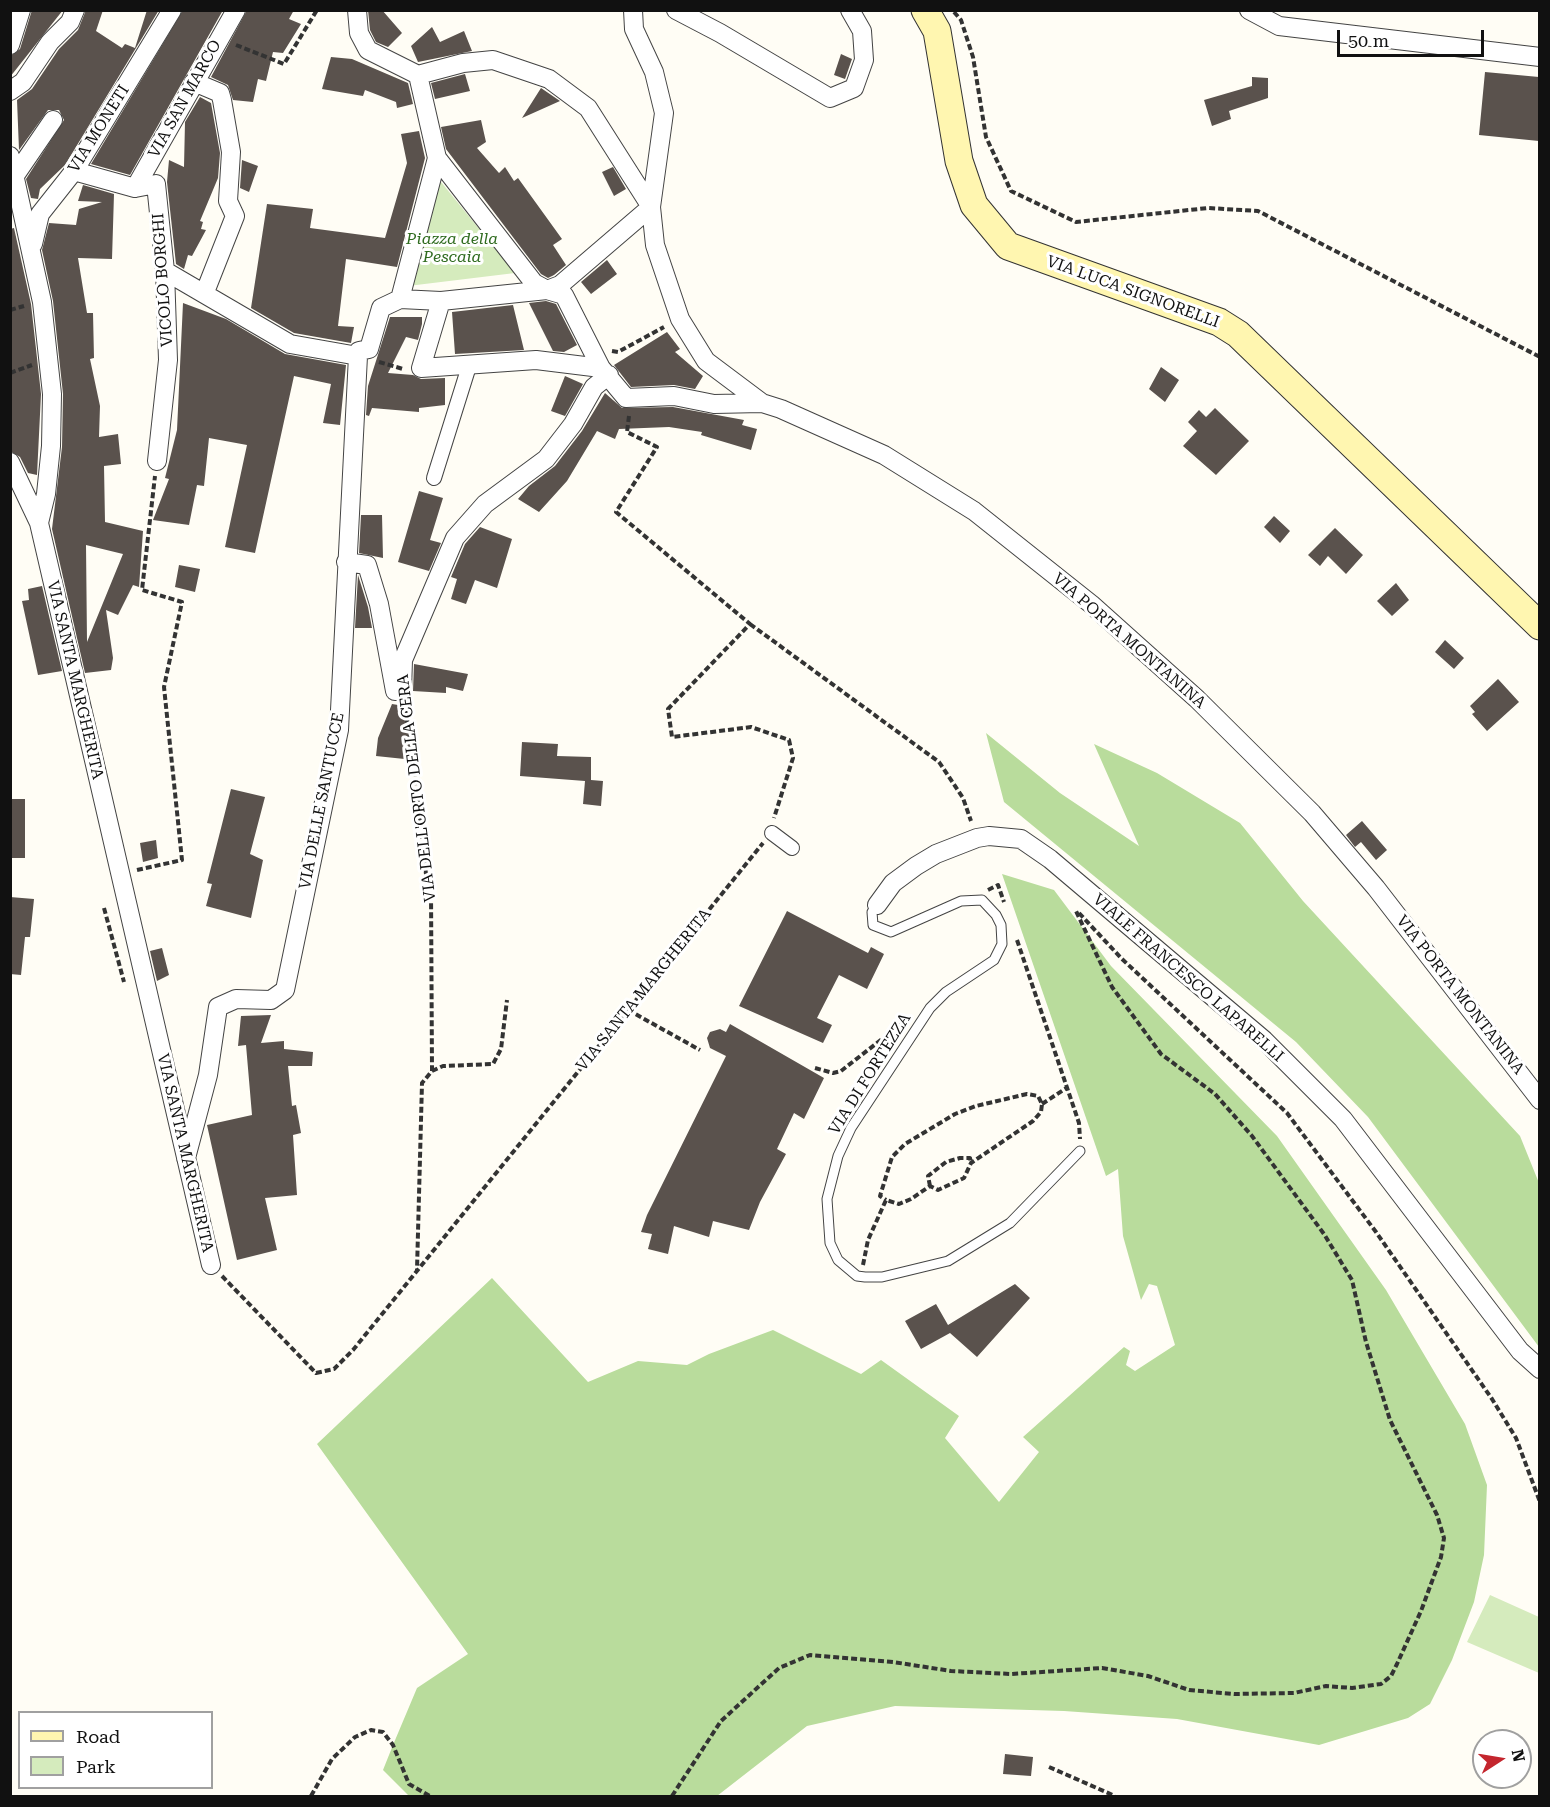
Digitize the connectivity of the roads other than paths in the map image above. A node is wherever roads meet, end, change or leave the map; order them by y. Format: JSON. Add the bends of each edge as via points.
{"nodes":[{"id":1,"x":21,"y":10,"type":"edge"},
{"id":2,"x":75,"y":10,"type":"edge"},
{"id":3,"x":172,"y":10,"type":"edge"},
{"id":4,"x":236,"y":10,"type":"edge"},
{"id":5,"x":357,"y":10,"type":"edge"},
{"id":6,"x":633,"y":10,"type":"edge"},
{"id":7,"x":676,"y":10,"type":"edge"},
{"id":8,"x":850,"y":10,"type":"edge"},
{"id":9,"x":925,"y":10,"type":"edge"},
{"id":10,"x":1249,"y":10,"type":"edge"},
{"id":11,"x":10,"y":45,"type":"edge"},
{"id":12,"x":1539,"y":57,"type":"edge"},
{"id":13,"x":418,"y":75,"type":"junction"},
{"id":14,"x":194,"y":82,"type":"junction"},
{"id":15,"x":10,"y":91,"type":"edge"},
{"id":16,"x":53,"y":120,"type":"dead end"},
{"id":17,"x":10,"y":156,"type":"edge"},
{"id":18,"x":437,"y":158,"type":"junction"},
{"id":19,"x":74,"y":171,"type":"junction"},
{"id":20,"x":14,"y":177,"type":"junction"},
{"id":21,"x":135,"y":188,"type":"junction"},
{"id":22,"x":651,"y":207,"type":"junction"},
{"id":23,"x":32,"y":249,"type":"junction"},
{"id":24,"x":165,"y":271,"type":"junction"},
{"id":25,"x":547,"y":290,"type":"junction"},
{"id":26,"x":205,"y":292,"type":"junction"},
{"id":27,"x":400,"y":299,"type":"junction"},
{"id":28,"x":441,"y":301,"type":"junction"},
{"id":29,"x":358,"y":356,"type":"junction"},
{"id":30,"x":470,"y":363,"type":"junction"},
{"id":31,"x":605,"y":372,"type":"junction"},
{"id":32,"x":762,"y":403,"type":"junction"},
{"id":33,"x":157,"y":461,"type":"road end"},
{"id":34,"x":10,"y":462,"type":"edge"},
{"id":35,"x":434,"y":478,"type":"dead end"},
{"id":36,"x":39,"y":523,"type":"junction"},
{"id":37,"x":346,"y":562,"type":"junction"},
{"id":38,"x":1539,"y":626,"type":"edge"},
{"id":39,"x":772,"y":833,"type":"road end"},
{"id":40,"x":792,"y":848,"type":"dead end"},
{"id":41,"x":877,"y":904,"type":"joint"},
{"id":42,"x":1539,"y":1100,"type":"edge"},
{"id":43,"x":1080,"y":1152,"type":"road end"},
{"id":44,"x":186,"y":1158,"type":"junction"},
{"id":45,"x":211,"y":1265,"type":"road end"},
{"id":46,"x":1539,"y":1370,"type":"edge"}],
"edges":[{"from":1,"to":11,"type":"street"},
{"from":2,"to":15,"type":"street","via":[[23,82]]},
{"from":3,"to":19,"type":"street","name":"VIA MONETI"},
{"from":4,"to":14,"type":"street","name":"VIA SAN MARCO"},
{"from":5,"to":13,"type":"street","via":[[359,33],[368,50]]},
{"from":6,"to":22,"type":"street","via":[[634,29],[654,72],[664,113]]},
{"from":7,"to":8,"type":"street","via":[[830,98],[854,88],[864,60],[862,31]]},
{"from":9,"to":38,"type":"main road","name":"VIA LUCA SIGNORELLI","via":[[938,31],[959,161],[974,205],[1008,246],[1208,318],[1238,334]]},
{"from":10,"to":12,"type":"street","via":[[1279,26]]},
{"from":13,"to":18,"type":"street"},
{"from":13,"to":22,"type":"street","via":[[493,60],[549,79],[588,108]]},
{"from":14,"to":21,"type":"street","name":"VIA SAN MARCO"},
{"from":14,"to":26,"type":"street","via":[[220,93],[231,152],[228,201],[235,216]]},
{"from":16,"to":20,"type":"street"},
{"from":17,"to":20,"type":"street"},
{"from":18,"to":25,"type":"street","via":[[534,283]]},
{"from":18,"to":27,"type":"street"},
{"from":19,"to":21,"type":"street","name":"VICOLO BORGHI"},
{"from":19,"to":23,"type":"street","name":"VIA MONETI","via":[[40,214]]},
{"from":20,"to":23,"type":"street"},
{"from":21,"to":24,"type":"street","name":"VICOLO BORGHI","via":[[156,184]]},
{"from":22,"to":25,"type":"street","via":[[560,285]]},
{"from":22,"to":32,"type":"street","via":[[655,245],[680,319],[706,361]]},
{"from":23,"to":36,"type":"street","via":[[52,394],[51,446]]},
{"from":24,"to":26,"type":"street"},
{"from":24,"to":33,"type":"street","name":"VICOLO BORGHI","via":[[168,360]]},
{"from":25,"to":28,"type":"street"},
{"from":25,"to":31,"type":"street","via":[[564,295]]},
{"from":26,"to":29,"type":"street","via":[[290,344]]},
{"from":27,"to":28,"type":"street"},
{"from":27,"to":29,"type":"street","via":[[381,308],[369,349],[359,351]]},
{"from":28,"to":30,"type":"street","via":[[421,368]]},
{"from":29,"to":37,"type":"street","name":"VIA DELLE SANTUCCE"},
{"from":30,"to":31,"type":"street","via":[[536,360]]},
{"from":30,"to":35,"type":"street"},
{"from":31,"to":32,"type":"street","name":"VIA PORTA MONTANINA","via":[[626,398],[674,396],[714,404]]},
{"from":31,"to":37,"type":"street","name":"VIA DELL'ORTO DELLA CERA","via":[[546,459],[485,504],[455,538],[403,660],[402,691],[395,691],[379,604],[367,565]]},
{"from":32,"to":42,"type":"street","name":"VIA PORTA MONTANINA","via":[[820,424],[884,455],[974,510],[1091,604],[1188,691],[1312,813],[1376,888]]},
{"from":34,"to":36,"type":"street","name":"VIA SANTA MARGHERITA"},
{"from":36,"to":44,"type":"street","name":"VIA SANTA MARGHERITA"},
{"from":37,"to":44,"type":"street","name":"VIA DELLE SANTUCCE","via":[[339,730],[285,990],[271,1000],[236,999],[218,1007],[208,1075]]},
{"from":39,"to":40,"type":"street"},
{"from":41,"to":43,"type":"lane","name":"VIA DI FORTEZZA","via":[[872,912],[873,925],[891,932],[971,898],[982,900],[1001,925],[1002,944],[994,960],[946,992],[930,1008],[851,1128],[838,1156],[827,1199],[830,1242],[838,1260],[857,1276],[882,1277],[948,1260],[1010,1223]]},
{"from":41,"to":46,"type":"street","name":"VIALE FRANCESCO LAPARELLI","via":[[893,883],[916,866],[977,838],[1021,839],[1050,859],[1264,1040],[1343,1119],[1520,1351]]},
{"from":44,"to":45,"type":"street","name":"VIA SANTA MARGHERITA"}]}
